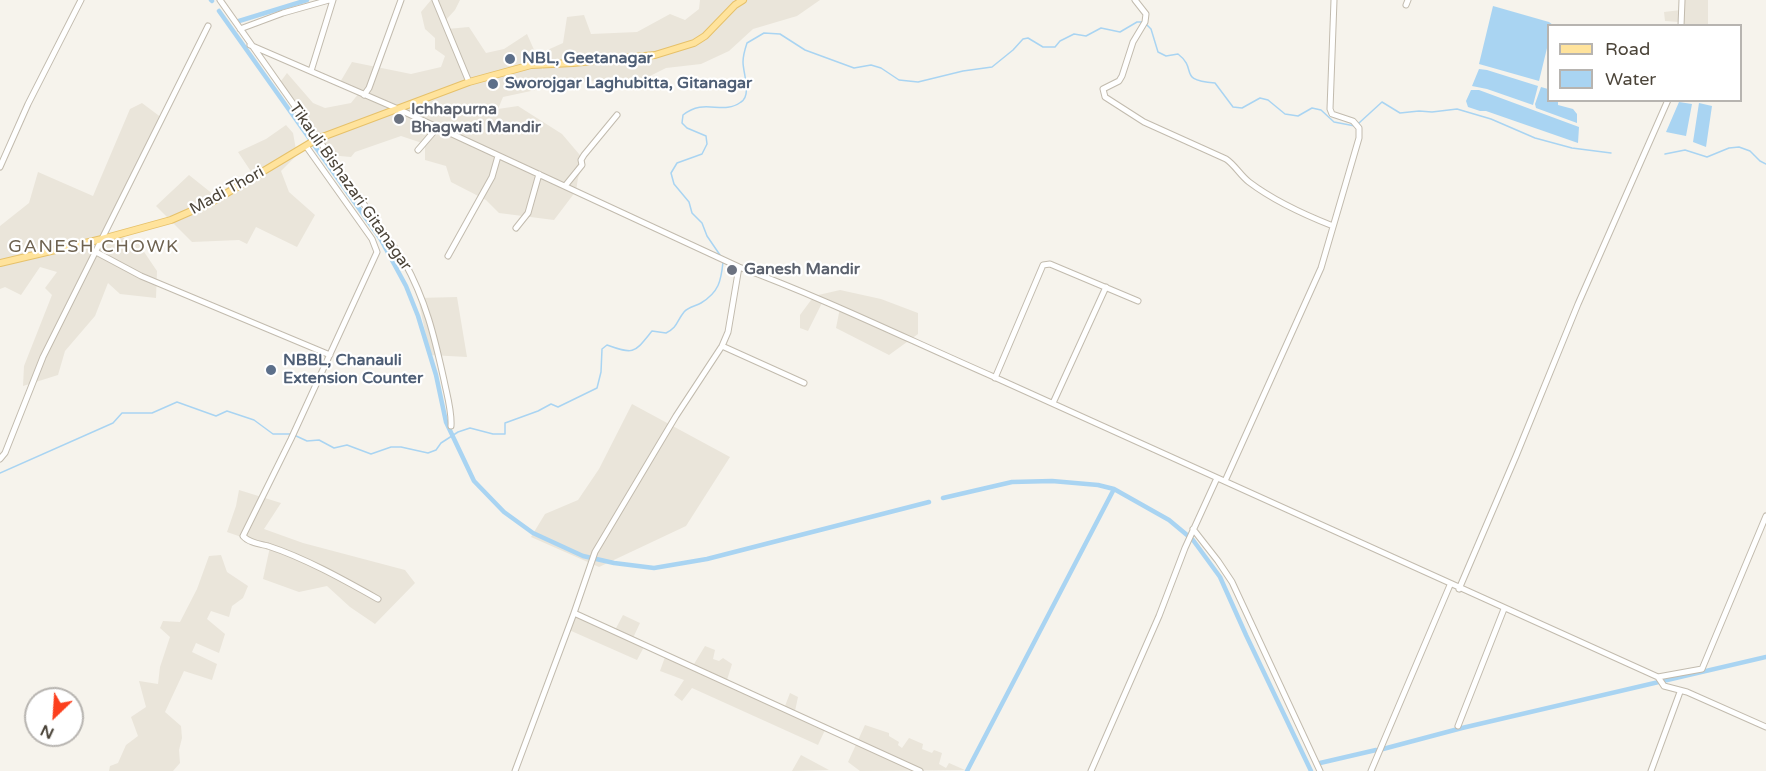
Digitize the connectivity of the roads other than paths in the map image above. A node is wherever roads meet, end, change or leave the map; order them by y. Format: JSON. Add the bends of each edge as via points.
{"nodes":[{"id":1,"x":81,"y":0,"type":"edge"},
{"id":2,"x":220,"y":0,"type":"edge"},
{"id":3,"x":331,"y":0,"type":"edge"},
{"id":4,"x":400,"y":0,"type":"edge"},
{"id":5,"x":435,"y":0,"type":"edge"},
{"id":6,"x":743,"y":0,"type":"edge"},
{"id":7,"x":1135,"y":0,"type":"edge"},
{"id":8,"x":1335,"y":0,"type":"edge"},
{"id":9,"x":1682,"y":0,"type":"edge"},
{"id":10,"x":1681,"y":24,"type":"edge"},
{"id":11,"x":208,"y":26,"type":"dead end"},
{"id":12,"x":240,"y":29,"type":"junction"},
{"id":13,"x":250,"y":45,"type":"junction"},
{"id":14,"x":310,"y":71,"type":"junction"},
{"id":15,"x":469,"y":82,"type":"junction"},
{"id":16,"x":364,"y":95,"type":"junction"},
{"id":17,"x":1667,"y":102,"type":"edge"},
{"id":18,"x":398,"y":109,"type":"junction"},
{"id":19,"x":617,"y":115,"type":"dead end"},
{"id":20,"x":437,"y":128,"type":"junction"},
{"id":21,"x":317,"y":139,"type":"junction"},
{"id":22,"x":308,"y":145,"type":"junction"},
{"id":23,"x":418,"y":150,"type":"dead end"},
{"id":24,"x":498,"y":156,"type":"junction"},
{"id":25,"x":0,"y":167,"type":"edge"},
{"id":26,"x":538,"y":174,"type":"junction"},
{"id":27,"x":565,"y":186,"type":"junction"},
{"id":28,"x":1333,"y":226,"type":"junction"},
{"id":29,"x":516,"y":228,"type":"dead end"},
{"id":30,"x":102,"y":239,"type":"junction"},
{"id":31,"x":96,"y":252,"type":"junction"},
{"id":32,"x":448,"y":256,"type":"dead end"},
{"id":33,"x":0,"y":262,"type":"edge"},
{"id":34,"x":739,"y":267,"type":"junction"},
{"id":35,"x":1106,"y":287,"type":"junction"},
{"id":36,"x":1138,"y":301,"type":"dead end"},
{"id":37,"x":722,"y":346,"type":"junction"},
{"id":38,"x":330,"y":355,"type":"junction"},
{"id":39,"x":995,"y":378,"type":"junction"},
{"id":40,"x":804,"y":383,"type":"dead end"},
{"id":41,"x":1053,"y":403,"type":"junction"},
{"id":42,"x":451,"y":426,"type":"dead end"},
{"id":43,"x":0,"y":459,"type":"edge"},
{"id":44,"x":1217,"y":478,"type":"junction"},
{"id":45,"x":1225,"y":482,"type":"junction"},
{"id":46,"x":1766,"y":516,"type":"edge"},
{"id":47,"x":1192,"y":531,"type":"junction"},
{"id":48,"x":1450,"y":585,"type":"junction"},
{"id":49,"x":1459,"y":589,"type":"junction"},
{"id":50,"x":378,"y":599,"type":"dead end"},
{"id":51,"x":1504,"y":609,"type":"junction"},
{"id":52,"x":573,"y":613,"type":"junction"},
{"id":53,"x":1659,"y":678,"type":"junction"},
{"id":54,"x":1680,"y":692,"type":"junction"},
{"id":55,"x":1458,"y":726,"type":"dead end"},
{"id":56,"x":1766,"y":727,"type":"edge"},
{"id":57,"x":515,"y":771,"type":"edge"},
{"id":58,"x":920,"y":771,"type":"edge"},
{"id":59,"x":1091,"y":771,"type":"edge"},
{"id":60,"x":1320,"y":771,"type":"edge"},
{"id":61,"x":1371,"y":771,"type":"edge"},
{"id":62,"x":1651,"y":771,"type":"edge"}],
"edges":[{"from":1,"to":25,"type":"street"},
{"from":2,"to":12,"type":"street","name":"Tikauli Bishazari Gitanagar"},
{"from":3,"to":12,"type":"street"},
{"from":3,"to":14,"type":"street"},
{"from":4,"to":16,"type":"street"},
{"from":5,"to":15,"type":"street"},
{"from":6,"to":15,"type":"main road","name":"Madi Thori","via":[[705,36],[680,48],[655,55],[531,65]]},
{"from":7,"to":28,"type":"street","via":[[1146,14],[1145,22],[1119,81],[1103,89],[1105,97],[1144,122],[1226,159],[1247,181]]},
{"from":8,"to":28,"type":"street","via":[[1330,109],[1332,114],[1353,121],[1359,128],[1359,138]]},
{"from":9,"to":10,"type":"street"},
{"from":11,"to":30,"type":"street"},
{"from":12,"to":13,"type":"street","name":"Tikauli Bishazari Gitanagar"},
{"from":13,"to":14,"type":"street"},
{"from":13,"to":21,"type":"street","name":"Tikauli Bishazari Gitanagar"},
{"from":14,"to":16,"type":"street"},
{"from":15,"to":18,"type":"main road","name":"Madi Thori"},
{"from":16,"to":18,"type":"street"},
{"from":17,"to":49,"type":"street"},
{"from":18,"to":20,"type":"street"},
{"from":18,"to":21,"type":"main road","name":"Madi Thori"},
{"from":19,"to":27,"type":"street"},
{"from":20,"to":23,"type":"street"},
{"from":20,"to":24,"type":"street"},
{"from":21,"to":22,"type":"main road","name":"Madi Thori"},
{"from":21,"to":42,"type":"street","name":"Tikauli Bishazari Gitanagar","via":[[418,286],[441,366]]},
{"from":22,"to":30,"type":"main road","name":"Madi Thori","via":[[212,202],[171,220]]},
{"from":22,"to":38,"type":"street","via":[[377,252]]},
{"from":24,"to":26,"type":"street"},
{"from":24,"to":32,"type":"street","via":[[492,177]]},
{"from":26,"to":27,"type":"street"},
{"from":26,"to":29,"type":"street","via":[[528,213]]},
{"from":27,"to":34,"type":"street"},
{"from":28,"to":45,"type":"street","via":[[1321,268]]},
{"from":30,"to":31,"type":"street"},
{"from":30,"to":33,"type":"main road","name":"Madi Thori"},
{"from":31,"to":38,"type":"street","via":[[141,276]]},
{"from":31,"to":43,"type":"street","via":[[43,357]]},
{"from":34,"to":37,"type":"street"},
{"from":34,"to":39,"type":"street","via":[[790,285]]},
{"from":35,"to":36,"type":"street"},
{"from":35,"to":39,"type":"street","via":[[1050,264],[1043,265]]},
{"from":35,"to":41,"type":"street"},
{"from":37,"to":40,"type":"street"},
{"from":37,"to":52,"type":"street","via":[[592,559]]},
{"from":38,"to":50,"type":"street","via":[[243,536],[333,574]]},
{"from":39,"to":41,"type":"street"},
{"from":41,"to":44,"type":"street"},
{"from":44,"to":45,"type":"street"},
{"from":44,"to":47,"type":"street"},
{"from":45,"to":48,"type":"street"},
{"from":46,"to":53,"type":"street","via":[[1702,669]]},
{"from":47,"to":59,"type":"street"},
{"from":47,"to":60,"type":"street","via":[[1232,582]]},
{"from":48,"to":49,"type":"street"},
{"from":48,"to":61,"type":"street"},
{"from":49,"to":51,"type":"street"},
{"from":51,"to":53,"type":"street"},
{"from":51,"to":55,"type":"street"},
{"from":52,"to":57,"type":"street"},
{"from":52,"to":58,"type":"street"},
{"from":53,"to":54,"type":"street","via":[[1664,686]]},
{"from":54,"to":56,"type":"street"},
{"from":54,"to":62,"type":"street"}]}
